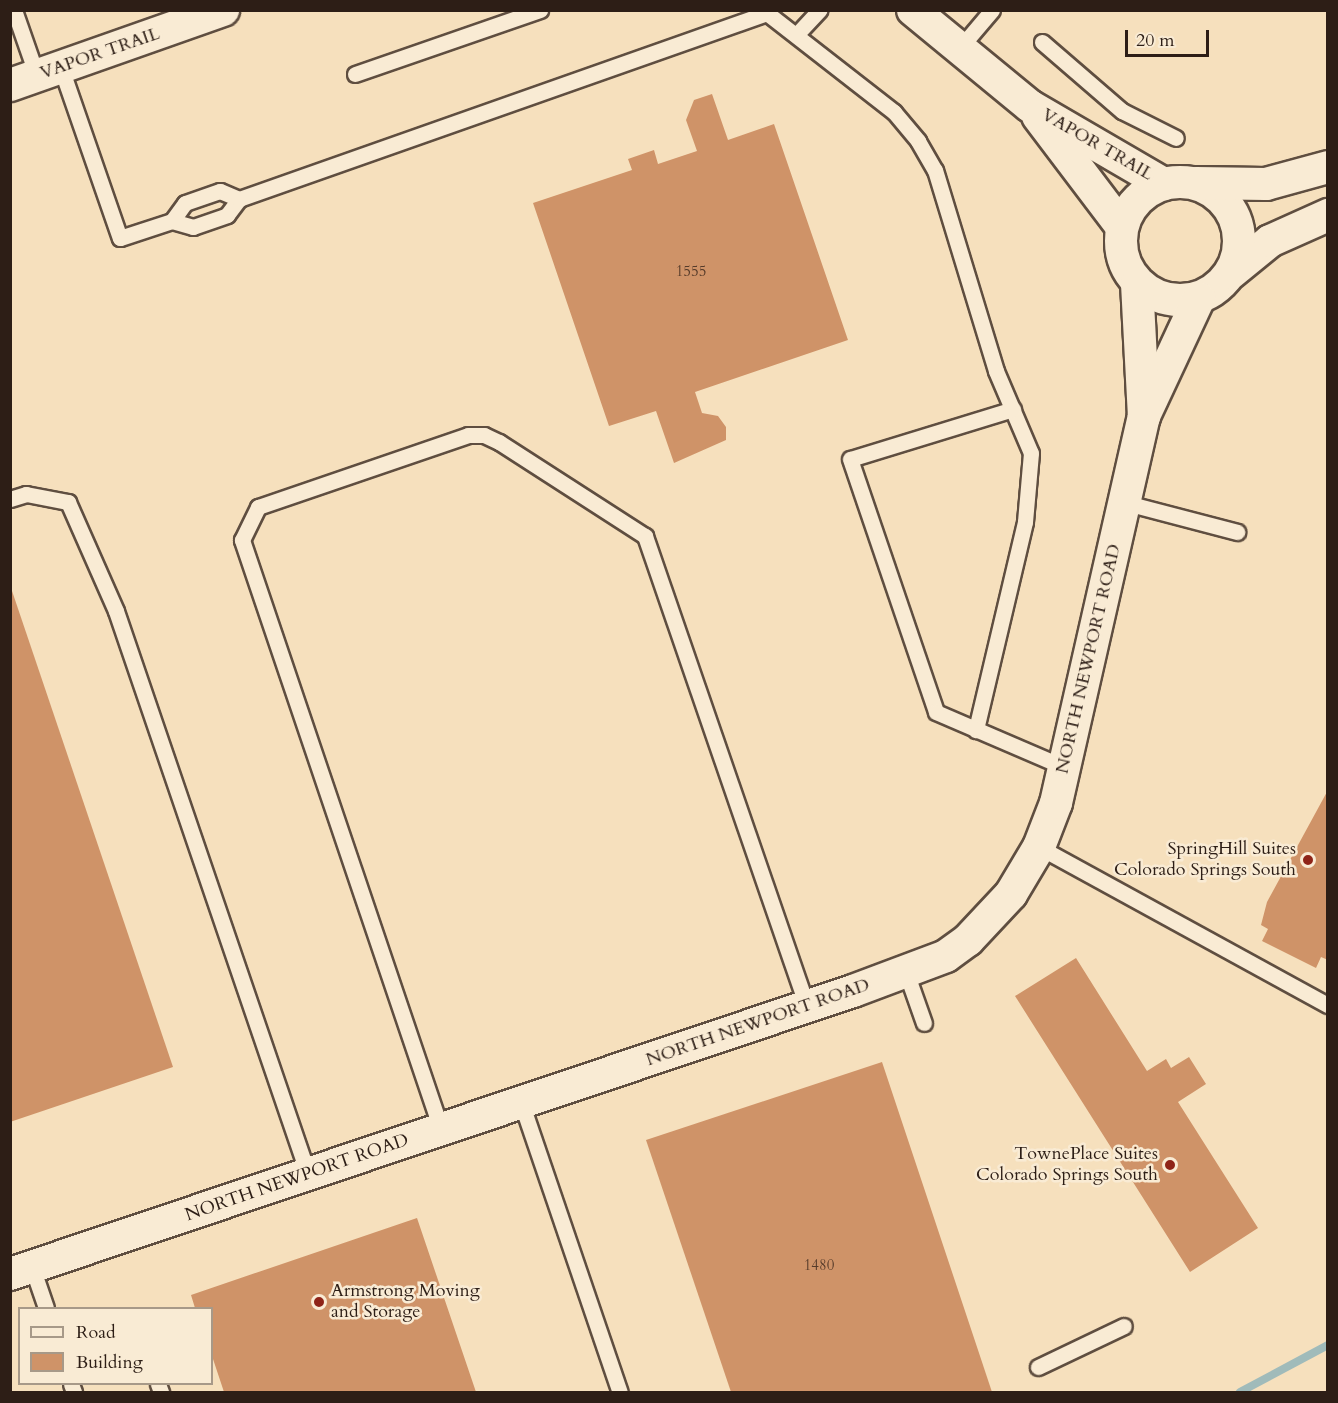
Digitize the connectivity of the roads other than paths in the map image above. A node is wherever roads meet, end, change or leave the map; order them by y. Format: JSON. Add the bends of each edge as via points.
{"nodes":[{"id":1,"x":14,"y":10,"type":"edge"},
{"id":2,"x":223,"y":10,"type":"edge"},
{"id":3,"x":540,"y":10,"type":"edge"},
{"id":4,"x":819,"y":10,"type":"edge"},
{"id":5,"x":913,"y":10,"type":"edge"},
{"id":6,"x":992,"y":10,"type":"edge"},
{"id":7,"x":765,"y":12,"type":"edge"},
{"id":8,"x":797,"y":34,"type":"junction"},
{"id":9,"x":1042,"y":42,"type":"dead end"},
{"id":10,"x":959,"y":49,"type":"junction"},
{"id":11,"x":355,"y":74,"type":"dead end"},
{"id":12,"x":36,"y":76,"type":"edge"},
{"id":13,"x":1030,"y":106,"type":"junction"},
{"id":14,"x":1176,"y":138,"type":"dead end"},
{"id":15,"x":1328,"y":167,"type":"edge"},
{"id":16,"x":1194,"y":183,"type":"junction"},
{"id":17,"x":1164,"y":184,"type":"junction"},
{"id":18,"x":239,"y":199,"type":"junction"},
{"id":19,"x":1328,"y":215,"type":"edge"},
{"id":20,"x":172,"y":220,"type":"junction"},
{"id":21,"x":1122,"y":227,"type":"junction"},
{"id":22,"x":1231,"y":273,"type":"junction"},
{"id":23,"x":1137,"y":283,"type":"junction"},
{"id":24,"x":1199,"y":298,"type":"junction"},
{"id":25,"x":1013,"y":409,"type":"junction"},
{"id":26,"x":1144,"y":417,"type":"junction"},
{"id":27,"x":10,"y":499,"type":"edge"},
{"id":28,"x":1126,"y":503,"type":"junction"},
{"id":29,"x":1237,"y":532,"type":"dead end"},
{"id":30,"x":976,"y":729,"type":"junction"},
{"id":31,"x":1064,"y":767,"type":"junction"},
{"id":32,"x":1039,"y":847,"type":"junction"},
{"id":33,"x":906,"y":972,"type":"junction"},
{"id":34,"x":1328,"y":1005,"type":"edge"},
{"id":35,"x":807,"y":1006,"type":"junction"},
{"id":36,"x":924,"y":1023,"type":"dead end"},
{"id":37,"x":521,"y":1102,"type":"junction"},
{"id":38,"x":441,"y":1129,"type":"junction"},
{"id":39,"x":308,"y":1174,"type":"junction"},
{"id":40,"x":21,"y":1270,"type":"edge"},
{"id":41,"x":45,"y":1307,"type":"edge"},
{"id":42,"x":1124,"y":1326,"type":"dead end"},
{"id":43,"x":1038,"y":1367,"type":"dead end"},
{"id":44,"x":620,"y":1392,"type":"edge"}],
"edges":[{"from":1,"to":12,"type":"lane"},
{"from":2,"to":12,"type":"street","name":"VAPOR TRAIL"},
{"from":3,"to":11,"type":"lane"},
{"from":4,"to":8,"type":"lane"},
{"from":5,"to":10,"type":"street","name":"VAPOR TRAIL"},
{"from":6,"to":10,"type":"lane"},
{"from":7,"to":8,"type":"lane"},
{"from":7,"to":18,"type":"lane"},
{"from":8,"to":25,"type":"lane","via":[[894,112],[918,141],[934,170],[996,371]]},
{"from":9,"to":14,"type":"lane","via":[[1122,111]]},
{"from":10,"to":13,"type":"street","name":"VAPOR TRAIL"},
{"from":12,"to":20,"type":"lane","via":[[120,238]]},
{"from":13,"to":17,"type":"street","name":"VAPOR TRAIL"},
{"from":13,"to":21,"type":"street","name":"VAPOR TRAIL"},
{"from":15,"to":16,"type":"street","via":[[1266,184]]},
{"from":16,"to":17,"type":"street"},
{"from":16,"to":22,"type":"street","via":[[1214,192],[1238,225],[1239,254]]},
{"from":17,"to":21,"type":"street","via":[[1145,193]]},
{"from":18,"to":20,"type":"lane","via":[[227,215],[201,224]]},
{"from":18,"to":20,"type":"lane","via":[[220,191],[185,203]]},
{"from":19,"to":22,"type":"street","via":[[1270,241]]},
{"from":21,"to":23,"type":"street","via":[[1121,247]]},
{"from":22,"to":24,"type":"street"},
{"from":23,"to":24,"type":"street","via":[[1174,301]]},
{"from":23,"to":26,"type":"street","name":"NORTH NEWPORT ROAD"},
{"from":24,"to":26,"type":"street","name":"NORTH NEWPORT ROAD"},
{"from":25,"to":30,"type":"lane","via":[[1031,453],[1031,486]]},
{"from":25,"to":30,"type":"lane","via":[[850,459],[936,712]]},
{"from":26,"to":28,"type":"street","name":"NORTH NEWPORT ROAD"},
{"from":27,"to":39,"type":"lane","via":[[26,494],[68,502],[116,611]]},
{"from":28,"to":29,"type":"lane"},
{"from":28,"to":31,"type":"street","name":"NORTH NEWPORT ROAD"},
{"from":30,"to":31,"type":"lane"},
{"from":31,"to":32,"type":"street","name":"NORTH NEWPORT ROAD"},
{"from":32,"to":33,"type":"street","name":"NORTH NEWPORT ROAD","via":[[996,915],[946,956]]},
{"from":32,"to":34,"type":"lane"},
{"from":33,"to":35,"type":"street","name":"NORTH NEWPORT ROAD"},
{"from":33,"to":36,"type":"lane"},
{"from":35,"to":37,"type":"street","name":"NORTH NEWPORT ROAD"},
{"from":35,"to":38,"type":"lane","via":[[645,536],[499,442],[484,435],[468,435],[258,507],[242,540]]},
{"from":37,"to":38,"type":"street","name":"NORTH NEWPORT ROAD"},
{"from":37,"to":44,"type":"lane"},
{"from":38,"to":39,"type":"street","name":"NORTH NEWPORT ROAD"},
{"from":39,"to":40,"type":"street","name":"NORTH NEWPORT ROAD"},
{"from":40,"to":41,"type":"lane"},
{"from":42,"to":43,"type":"lane"}]}
